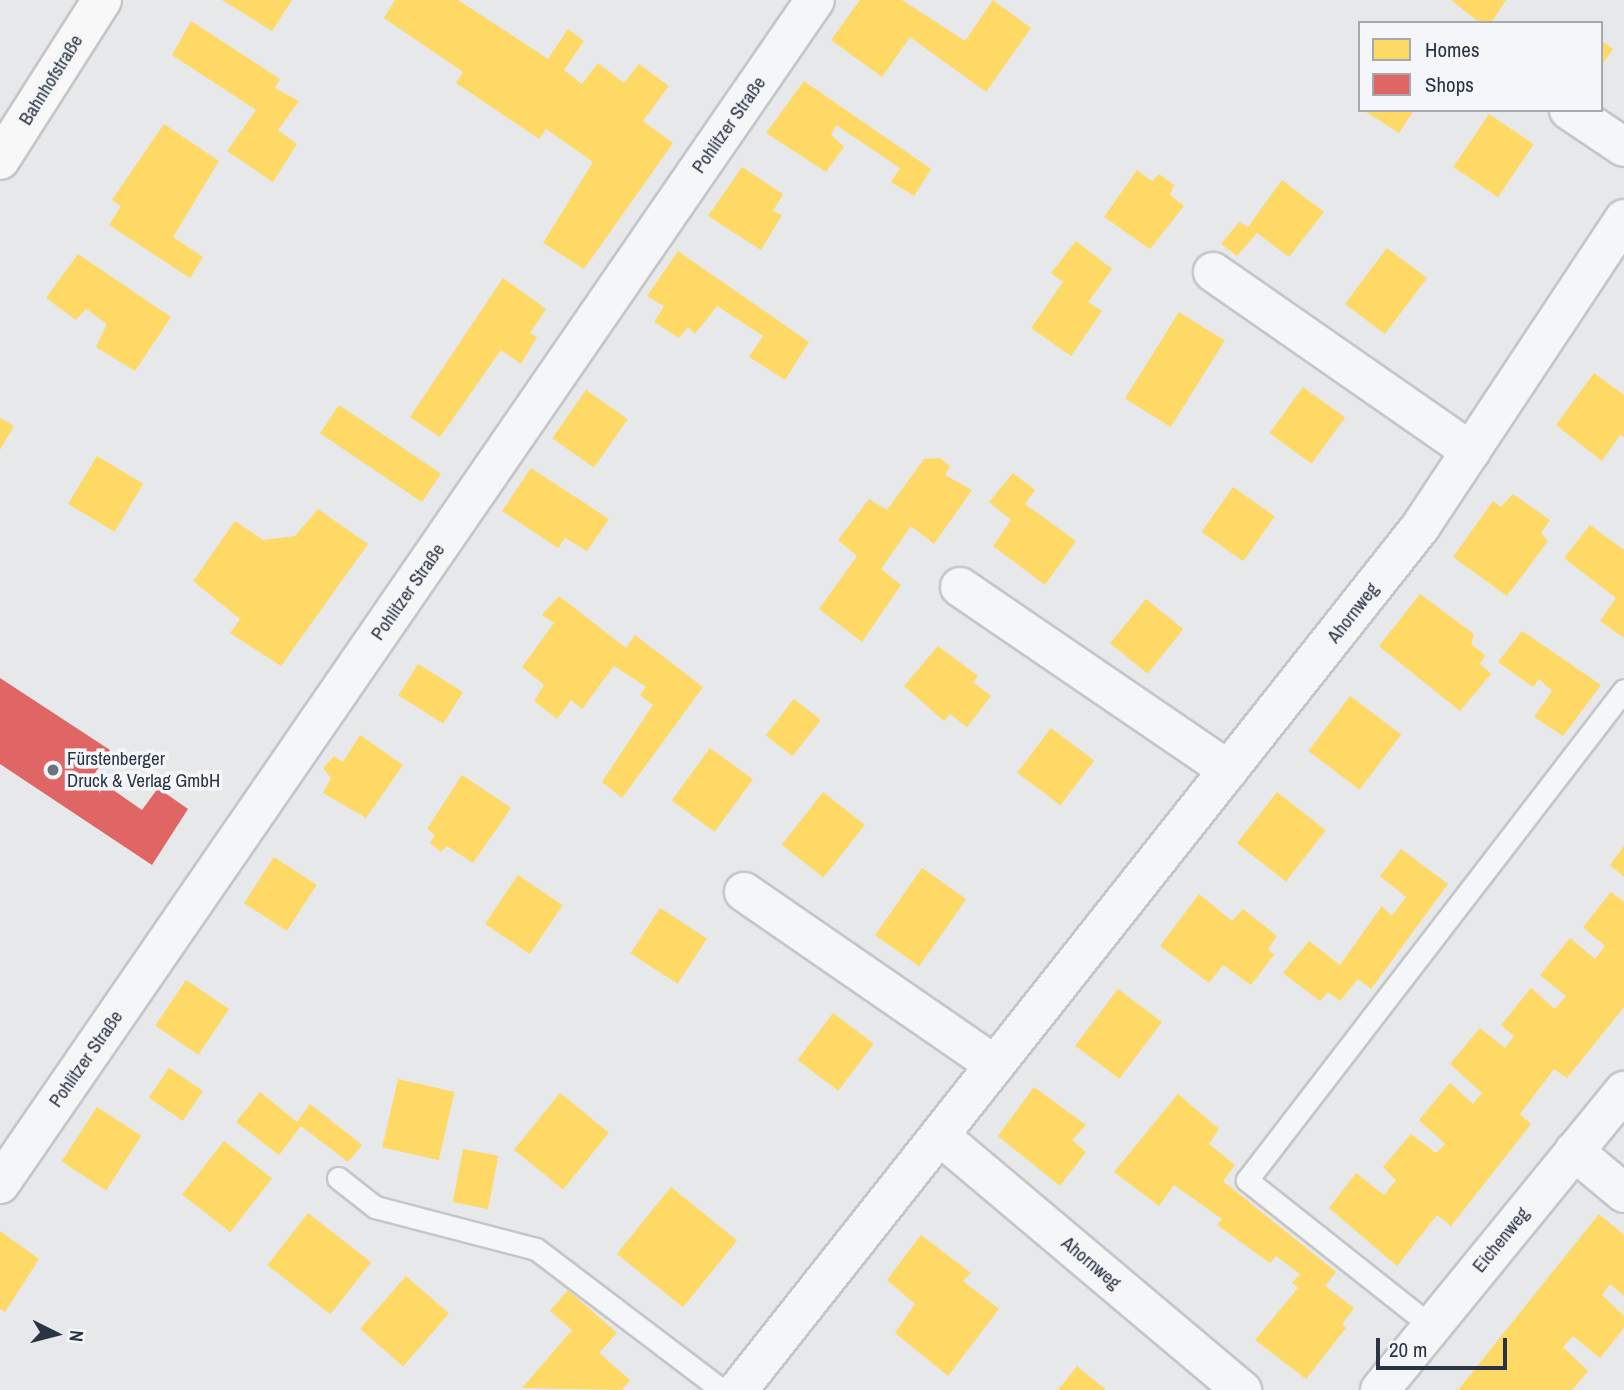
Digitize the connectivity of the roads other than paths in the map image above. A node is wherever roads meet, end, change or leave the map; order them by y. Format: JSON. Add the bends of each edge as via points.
{"nodes":[{"id":1,"x":102,"y":0,"type":"edge"},
{"id":2,"x":815,"y":0,"type":"edge"},
{"id":3,"x":1572,"y":112,"type":"edge"},
{"id":4,"x":1624,"y":147,"type":"edge"},
{"id":5,"x":0,"y":160,"type":"edge"},
{"id":6,"x":1624,"y":219,"type":"edge"},
{"id":7,"x":1213,"y":272,"type":"dead end"},
{"id":8,"x":1472,"y":450,"type":"junction"},
{"id":9,"x":960,"y":587,"type":"dead end"},
{"id":10,"x":1624,"y":690,"type":"edge"},
{"id":11,"x":1228,"y":771,"type":"junction"},
{"id":12,"x":744,"y":892,"type":"dead end"},
{"id":13,"x":995,"y":1065,"type":"junction"},
{"id":14,"x":1624,"y":1091,"type":"edge"},
{"id":15,"x":940,"y":1136,"type":"junction"},
{"id":16,"x":1574,"y":1151,"type":"junction"},
{"id":17,"x":338,"y":1178,"type":"dead end"},
{"id":18,"x":0,"y":1184,"type":"edge"},
{"id":19,"x":1624,"y":1193,"type":"edge"},
{"id":20,"x":1431,"y":1326,"type":"junction"},
{"id":21,"x":722,"y":1390,"type":"edge"},
{"id":22,"x":738,"y":1390,"type":"edge"},
{"id":23,"x":1242,"y":1390,"type":"edge"},
{"id":24,"x":1380,"y":1390,"type":"edge"}],
"edges":[{"from":1,"to":5,"type":"street","name":"Bahnhofstraße"},
{"from":2,"to":18,"type":"street","name":"Pohlitzer Straße"},
{"from":3,"to":4,"type":"street"},
{"from":6,"to":8,"type":"street","name":"Ahornweg"},
{"from":7,"to":8,"type":"street"},
{"from":8,"to":11,"type":"street","name":"Ahornweg","via":[[1421,526]]},
{"from":9,"to":11,"type":"street"},
{"from":10,"to":20,"type":"lane","via":[[1247,1180]]},
{"from":11,"to":13,"type":"street","name":"Ahornweg"},
{"from":12,"to":13,"type":"street"},
{"from":13,"to":15,"type":"street","name":"Ahornweg"},
{"from":14,"to":16,"type":"street","name":"Eichenweg"},
{"from":15,"to":22,"type":"street","name":"Ahornweg"},
{"from":15,"to":23,"type":"street","name":"Ahornweg"},
{"from":16,"to":19,"type":"street"},
{"from":16,"to":20,"type":"street","name":"Eichenweg"},
{"from":17,"to":21,"type":"lane","via":[[375,1207],[536,1249]]},
{"from":20,"to":24,"type":"street","name":"Eichenweg"}]}
